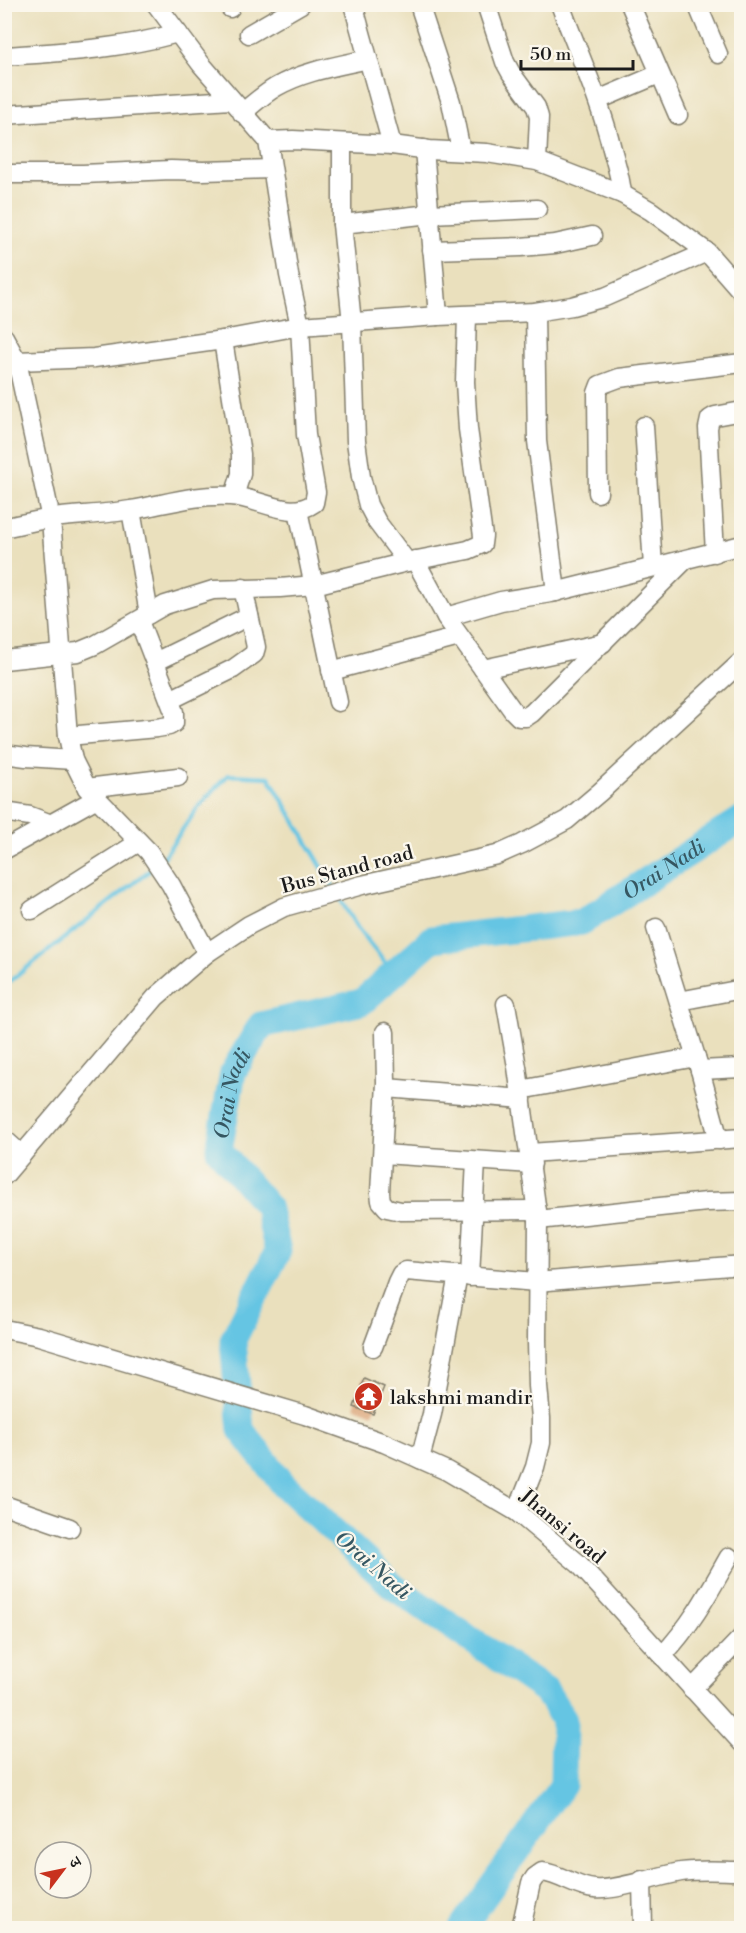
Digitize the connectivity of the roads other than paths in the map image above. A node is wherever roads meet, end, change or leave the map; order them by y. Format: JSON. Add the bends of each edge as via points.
{"nodes":[{"id":1,"x":156,"y":4,"type":"edge"},
{"id":2,"x":301,"y":4,"type":"edge"},
{"id":3,"x":353,"y":4,"type":"edge"},
{"id":4,"x":419,"y":4,"type":"edge"},
{"id":5,"x":486,"y":4,"type":"edge"},
{"id":6,"x":560,"y":4,"type":"edge"},
{"id":7,"x":630,"y":4,"type":"edge"},
{"id":8,"x":697,"y":4,"type":"edge"},
{"id":9,"x":178,"y":33,"type":"junction"},
{"id":10,"x":249,"y":34,"type":"dead end"},
{"id":11,"x":718,"y":54,"type":"dead end"},
{"id":12,"x":4,"y":56,"type":"edge"},
{"id":13,"x":368,"y":60,"type":"junction"},
{"id":14,"x":659,"y":74,"type":"junction"},
{"id":15,"x":598,"y":100,"type":"junction"},
{"id":16,"x":236,"y":106,"type":"junction"},
{"id":17,"x":4,"y":115,"type":"edge"},
{"id":18,"x":678,"y":115,"type":"dead end"},
{"id":19,"x":268,"y":141,"type":"junction"},
{"id":20,"x":342,"y":143,"type":"junction"},
{"id":21,"x":392,"y":145,"type":"junction"},
{"id":22,"x":424,"y":149,"type":"junction"},
{"id":23,"x":461,"y":151,"type":"junction"},
{"id":24,"x":537,"y":161,"type":"junction"},
{"id":25,"x":272,"y":169,"type":"junction"},
{"id":26,"x":4,"y":174,"type":"edge"},
{"id":27,"x":622,"y":194,"type":"junction"},
{"id":28,"x":537,"y":209,"type":"dead end"},
{"id":29,"x":430,"y":214,"type":"junction"},
{"id":30,"x":342,"y":224,"type":"junction"},
{"id":31,"x":592,"y":236,"type":"dead end"},
{"id":32,"x":432,"y":249,"type":"junction"},
{"id":33,"x":707,"y":252,"type":"junction"},
{"id":34,"x":741,"y":292,"type":"edge"},
{"id":35,"x":535,"y":312,"type":"junction"},
{"id":36,"x":438,"y":316,"type":"junction"},
{"id":37,"x":467,"y":316,"type":"junction"},
{"id":38,"x":352,"y":323,"type":"junction"},
{"id":39,"x":300,"y":326,"type":"junction"},
{"id":40,"x":4,"y":337,"type":"edge"},
{"id":41,"x":223,"y":340,"type":"junction"},
{"id":42,"x":11,"y":362,"type":"edge"},
{"id":43,"x":741,"y":363,"type":"edge"},
{"id":44,"x":741,"y":411,"type":"edge"},
{"id":45,"x":644,"y":426,"type":"dead end"},
{"id":46,"x":598,"y":493,"type":"dead end"},
{"id":47,"x":234,"y":496,"type":"junction"},
{"id":48,"x":131,"y":510,"type":"junction"},
{"id":49,"x":298,"y":510,"type":"junction"},
{"id":50,"x":51,"y":519,"type":"junction"},
{"id":51,"x":4,"y":528,"type":"edge"},
{"id":52,"x":741,"y":545,"type":"edge"},
{"id":53,"x":715,"y":553,"type":"junction"},
{"id":54,"x":685,"y":560,"type":"junction"},
{"id":55,"x":411,"y":561,"type":"junction"},
{"id":56,"x":653,"y":567,"type":"junction"},
{"id":57,"x":314,"y":585,"type":"junction"},
{"id":58,"x":243,"y":588,"type":"junction"},
{"id":59,"x":556,"y":592,"type":"junction"},
{"id":60,"x":249,"y":616,"type":"junction"},
{"id":61,"x":144,"y":617,"type":"junction"},
{"id":62,"x":446,"y":617,"type":"junction"},
{"id":63,"x":459,"y":637,"type":"junction"},
{"id":64,"x":603,"y":643,"type":"junction"},
{"id":65,"x":62,"y":655,"type":"junction"},
{"id":66,"x":4,"y":660,"type":"edge"},
{"id":67,"x":741,"y":661,"type":"edge"},
{"id":68,"x":155,"y":662,"type":"junction"},
{"id":69,"x":483,"y":669,"type":"junction"},
{"id":70,"x":331,"y":671,"type":"junction"},
{"id":71,"x":170,"y":700,"type":"junction"},
{"id":72,"x":338,"y":702,"type":"dead end"},
{"id":73,"x":68,"y":736,"type":"junction"},
{"id":74,"x":4,"y":754,"type":"edge"},
{"id":75,"x":73,"y":760,"type":"junction"},
{"id":76,"x":178,"y":777,"type":"dead end"},
{"id":77,"x":92,"y":793,"type":"junction"},
{"id":78,"x":4,"y":812,"type":"edge"},
{"id":79,"x":51,"y":824,"type":"junction"},
{"id":80,"x":144,"y":847,"type":"junction"},
{"id":81,"x":4,"y":850,"type":"edge"},
{"id":82,"x":32,"y":910,"type":"dead end"},
{"id":83,"x":656,"y":928,"type":"dead end"},
{"id":84,"x":207,"y":953,"type":"junction"},
{"id":85,"x":741,"y":989,"type":"edge"},
{"id":86,"x":679,"y":1001,"type":"junction"},
{"id":87,"x":506,"y":1004,"type":"dead end"},
{"id":88,"x":385,"y":1032,"type":"dead end"},
{"id":89,"x":698,"y":1064,"type":"junction"},
{"id":90,"x":741,"y":1068,"type":"edge"},
{"id":91,"x":386,"y":1088,"type":"junction"},
{"id":92,"x":521,"y":1094,"type":"junction"},
{"id":93,"x":741,"y":1138,"type":"edge"},
{"id":94,"x":4,"y":1139,"type":"edge"},
{"id":95,"x":719,"y":1140,"type":"junction"},
{"id":96,"x":383,"y":1154,"type":"junction"},
{"id":97,"x":22,"y":1155,"type":"junction"},
{"id":98,"x":531,"y":1159,"type":"junction"},
{"id":99,"x":476,"y":1161,"type":"junction"},
{"id":100,"x":4,"y":1176,"type":"edge"},
{"id":101,"x":741,"y":1201,"type":"edge"},
{"id":102,"x":473,"y":1210,"type":"junction"},
{"id":103,"x":537,"y":1215,"type":"junction"},
{"id":104,"x":741,"y":1265,"type":"edge"},
{"id":105,"x":464,"y":1276,"type":"junction"},
{"id":106,"x":536,"y":1282,"type":"junction"},
{"id":107,"x":4,"y":1329,"type":"edge"},
{"id":108,"x":373,"y":1347,"type":"dead end"},
{"id":109,"x":420,"y":1459,"type":"junction"},
{"id":110,"x":4,"y":1505,"type":"edge"},
{"id":111,"x":516,"y":1512,"type":"junction"},
{"id":112,"x":70,"y":1528,"type":"dead end"},
{"id":113,"x":729,"y":1557,"type":"dead end"},
{"id":114,"x":741,"y":1637,"type":"edge"},
{"id":115,"x":662,"y":1656,"type":"junction"},
{"id":116,"x":692,"y":1689,"type":"junction"},
{"id":117,"x":741,"y":1740,"type":"edge"},
{"id":118,"x":741,"y":1871,"type":"edge"},
{"id":119,"x":642,"y":1880,"type":"junction"},
{"id":120,"x":521,"y":1929,"type":"edge"},
{"id":121,"x":644,"y":1929,"type":"edge"}],
"edges":[{"from":1,"to":9,"type":"street"},
{"from":2,"to":10,"type":"street"},
{"from":3,"to":13,"type":"street"},
{"from":4,"to":23,"type":"street","via":[[451,102]]},
{"from":5,"to":24,"type":"street","via":[[505,62],[536,107]]},
{"from":6,"to":15,"type":"street"},
{"from":7,"to":14,"type":"street"},
{"from":8,"to":11,"type":"street"},
{"from":9,"to":12,"type":"street","via":[[97,49]]},
{"from":9,"to":16,"type":"street"},
{"from":13,"to":16,"type":"street","via":[[318,70]]},
{"from":13,"to":21,"type":"street"},
{"from":14,"to":15,"type":"street"},
{"from":14,"to":18,"type":"street"},
{"from":15,"to":27,"type":"street"},
{"from":16,"to":17,"type":"street"},
{"from":16,"to":19,"type":"street"},
{"from":19,"to":20,"type":"street"},
{"from":19,"to":25,"type":"street"},
{"from":20,"to":21,"type":"street"},
{"from":20,"to":30,"type":"street"},
{"from":21,"to":22,"type":"street"},
{"from":22,"to":23,"type":"street"},
{"from":22,"to":29,"type":"street"},
{"from":23,"to":24,"type":"street"},
{"from":24,"to":27,"type":"street"},
{"from":25,"to":26,"type":"street"},
{"from":25,"to":39,"type":"street"},
{"from":27,"to":33,"type":"street"},
{"from":28,"to":29,"type":"street"},
{"from":29,"to":30,"type":"street"},
{"from":29,"to":32,"type":"street"},
{"from":30,"to":38,"type":"street"},
{"from":31,"to":32,"type":"street","via":[[544,245]]},
{"from":32,"to":36,"type":"street"},
{"from":33,"to":34,"type":"street"},
{"from":33,"to":35,"type":"street","via":[[605,297]]},
{"from":35,"to":37,"type":"street"},
{"from":35,"to":59,"type":"street","via":[[537,441]]},
{"from":36,"to":37,"type":"street"},
{"from":36,"to":38,"type":"street"},
{"from":37,"to":55,"type":"street","via":[[468,429],[482,544]]},
{"from":38,"to":39,"type":"street"},
{"from":38,"to":55,"type":"street","via":[[361,477],[377,522]]},
{"from":39,"to":41,"type":"street"},
{"from":39,"to":49,"type":"street","via":[[306,435],[316,492],[314,502]]},
{"from":40,"to":42,"type":"street"},
{"from":41,"to":42,"type":"street","via":[[94,358]]},
{"from":41,"to":47,"type":"street","via":[[241,454],[241,474]]},
{"from":42,"to":50,"type":"street"},
{"from":43,"to":46,"type":"street","via":[[619,378],[600,385]]},
{"from":44,"to":53,"type":"street","via":[[715,416],[708,428]]},
{"from":45,"to":56,"type":"street"},
{"from":47,"to":48,"type":"street","via":[[185,498]]},
{"from":47,"to":49,"type":"street"},
{"from":48,"to":50,"type":"street"},
{"from":48,"to":61,"type":"street"},
{"from":49,"to":57,"type":"street"},
{"from":50,"to":51,"type":"street"},
{"from":50,"to":65,"type":"street"},
{"from":52,"to":53,"type":"street"},
{"from":53,"to":54,"type":"street"},
{"from":54,"to":56,"type":"street"},
{"from":54,"to":64,"type":"street"},
{"from":55,"to":57,"type":"street"},
{"from":55,"to":62,"type":"street"},
{"from":56,"to":59,"type":"street"},
{"from":57,"to":58,"type":"street"},
{"from":57,"to":70,"type":"street"},
{"from":58,"to":60,"type":"street"},
{"from":58,"to":61,"type":"street","via":[[187,596]]},
{"from":59,"to":62,"type":"street","via":[[501,601]]},
{"from":60,"to":68,"type":"street"},
{"from":60,"to":71,"type":"street","via":[[256,646],[254,654],[233,669]]},
{"from":61,"to":65,"type":"street","via":[[94,645]]},
{"from":61,"to":68,"type":"street"},
{"from":62,"to":63,"type":"street"},
{"from":63,"to":69,"type":"street"},
{"from":63,"to":70,"type":"street"},
{"from":64,"to":69,"type":"street"},
{"from":64,"to":69,"type":"street","via":[[526,717],[513,711]]},
{"from":65,"to":66,"type":"street"},
{"from":65,"to":73,"type":"street"},
{"from":67,"to":84,"type":"street","name":"Bus Stand road","via":[[567,820],[497,855],[284,907]]},
{"from":68,"to":71,"type":"street"},
{"from":70,"to":72,"type":"street"},
{"from":71,"to":73,"type":"street","via":[[175,718],[169,726]]},
{"from":73,"to":75,"type":"street"},
{"from":74,"to":75,"type":"street"},
{"from":75,"to":77,"type":"street"},
{"from":76,"to":77,"type":"street"},
{"from":77,"to":79,"type":"street"},
{"from":77,"to":80,"type":"street"},
{"from":78,"to":79,"type":"street"},
{"from":79,"to":81,"type":"street"},
{"from":80,"to":82,"type":"street"},
{"from":80,"to":84,"type":"street","via":[[171,885]]},
{"from":83,"to":86,"type":"street"},
{"from":84,"to":97,"type":"street","name":"Bus Stand road","via":[[156,997]]},
{"from":85,"to":86,"type":"street"},
{"from":86,"to":89,"type":"street"},
{"from":87,"to":92,"type":"street"},
{"from":88,"to":91,"type":"street"},
{"from":89,"to":90,"type":"street"},
{"from":89,"to":92,"type":"street"},
{"from":89,"to":95,"type":"street"},
{"from":91,"to":92,"type":"street"},
{"from":91,"to":96,"type":"street"},
{"from":92,"to":98,"type":"street"},
{"from":93,"to":95,"type":"street"},
{"from":94,"to":97,"type":"street"},
{"from":95,"to":98,"type":"street"},
{"from":96,"to":99,"type":"street"},
{"from":96,"to":102,"type":"street","via":[[380,1193],[387,1208]]},
{"from":97,"to":100,"type":"street","name":"Bus Stand road"},
{"from":98,"to":99,"type":"street"},
{"from":98,"to":103,"type":"street"},
{"from":99,"to":102,"type":"street"},
{"from":101,"to":103,"type":"street"},
{"from":102,"to":103,"type":"street"},
{"from":102,"to":105,"type":"street"},
{"from":103,"to":106,"type":"street"},
{"from":104,"to":106,"type":"street"},
{"from":105,"to":106,"type":"street"},
{"from":105,"to":108,"type":"street","via":[[412,1271],[401,1274]]},
{"from":105,"to":109,"type":"street"},
{"from":106,"to":111,"type":"street","via":[[541,1443]]},
{"from":107,"to":109,"type":"street","name":"Jhansi road","via":[[304,1415]]},
{"from":109,"to":111,"type":"street","name":"Jhansi road"},
{"from":110,"to":112,"type":"street"},
{"from":111,"to":115,"type":"street","name":"Jhansi road","via":[[579,1564]]},
{"from":113,"to":115,"type":"street","via":[[701,1607]]},
{"from":114,"to":116,"type":"street"},
{"from":115,"to":116,"type":"street","name":"Jhansi road"},
{"from":116,"to":117,"type":"street","name":"Jhansi road"},
{"from":118,"to":119,"type":"street","via":[[684,1871]]},
{"from":119,"to":120,"type":"street","via":[[594,1889],[542,1872],[531,1883]]},
{"from":119,"to":121,"type":"street"}]}
